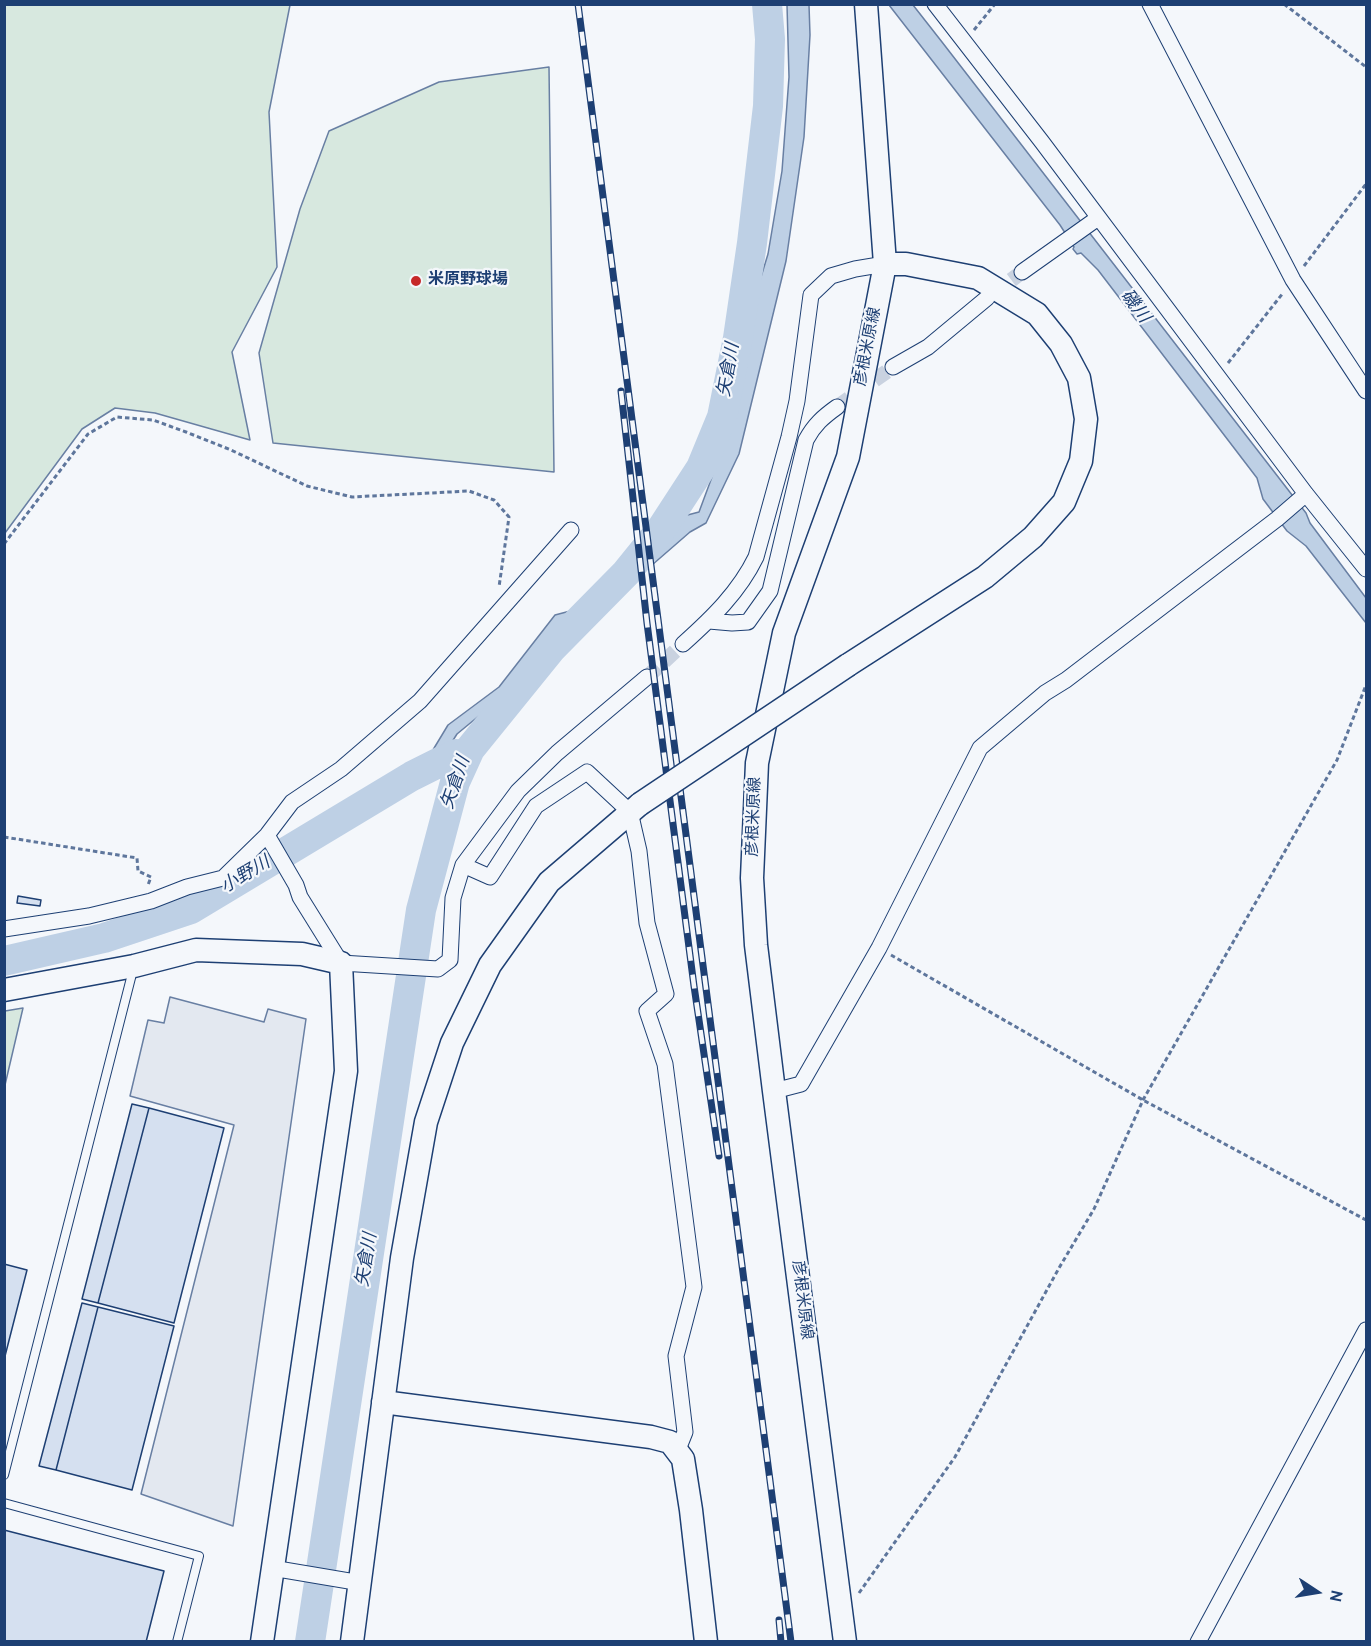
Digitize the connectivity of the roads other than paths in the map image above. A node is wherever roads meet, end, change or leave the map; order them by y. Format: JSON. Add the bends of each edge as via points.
{"nodes":[{"id":1,"x":866,"y":4,"type":"edge"},
{"id":2,"x":935,"y":4,"type":"edge"},
{"id":3,"x":1150,"y":4,"type":"edge"},
{"id":4,"x":1094,"y":221,"type":"junction"},
{"id":5,"x":885,"y":264,"type":"junction"},
{"id":6,"x":1022,"y":273,"type":"tunnel mouth"},
{"id":7,"x":987,"y":298,"type":"tunnel mouth"},
{"id":8,"x":893,"y":367,"type":"tunnel mouth"},
{"id":9,"x":1366,"y":391,"type":"edge"},
{"id":10,"x":837,"y":407,"type":"tunnel mouth"},
{"id":11,"x":1303,"y":497,"type":"junction"},
{"id":12,"x":571,"y":530,"type":"dead end"},
{"id":13,"x":1364,"y":560,"type":"edge"},
{"id":14,"x":709,"y":621,"type":"junction"},
{"id":15,"x":683,"y":644,"type":"tunnel mouth"},
{"id":16,"x":647,"y":677,"type":"tunnel mouth"},
{"id":17,"x":635,"y":808,"type":"junction"},
{"id":18,"x":267,"y":835,"type":"junction"},
{"id":19,"x":464,"y":865,"type":"junction"},
{"id":20,"x":4,"y":929,"type":"edge"},
{"id":21,"x":341,"y":963,"type":"junction"},
{"id":22,"x":135,"y":966,"type":"junction"},
{"id":23,"x":4,"y":990,"type":"edge"},
{"id":24,"x":774,"y":1090,"type":"junction"},
{"id":25,"x":1366,"y":1330,"type":"edge"},
{"id":26,"x":383,"y":1402,"type":"junction"},
{"id":27,"x":677,"y":1452,"type":"junction"},
{"id":28,"x":4,"y":1475,"type":"edge"},
{"id":29,"x":4,"y":1503,"type":"edge"},
{"id":30,"x":280,"y":1570,"type":"junction"},
{"id":31,"x":352,"y":1582,"type":"junction"},
{"id":32,"x":177,"y":1641,"type":"edge"},
{"id":33,"x":262,"y":1641,"type":"edge"},
{"id":34,"x":352,"y":1641,"type":"edge"},
{"id":35,"x":706,"y":1641,"type":"edge"},
{"id":36,"x":845,"y":1641,"type":"edge"},
{"id":37,"x":1198,"y":1641,"type":"edge"}],
"edges":[{"from":1,"to":5,"type":"street","name":"彦根米原線"},
{"from":2,"to":4,"type":"street"},
{"from":3,"to":9,"type":"street","via":[[1293,280]]},
{"from":4,"to":6,"type":"street"},
{"from":4,"to":11,"type":"street"},
{"from":5,"to":14,"type":"street","via":[[831,276],[812,295],[793,419],[756,556],[747,575]]},
{"from":5,"to":17,"type":"street","bridge":true,"via":[[906,264],[978,278],[1037,314],[1061,344],[1079,378],[1086,419],[1081,461],[1064,502],[1033,537],[985,577]]},
{"from":5,"to":24,"type":"street","name":"彦根米原線","via":[[848,457],[784,633],[757,763],[752,878]]},
{"from":7,"to":8,"type":"street","via":[[928,347]]},
{"from":10,"to":14,"type":"street","via":[[813,427],[806,440],[770,591],[748,622]]},
{"from":11,"to":13,"type":"street"},
{"from":11,"to":24,"type":"street","via":[[1045,693],[980,748],[879,948],[801,1084]]},
{"from":12,"to":18,"type":"street","via":[[420,701],[341,769],[292,801]]},
{"from":14,"to":15,"type":"street"},
{"from":16,"to":19,"type":"street","via":[[518,791]]},
{"from":17,"to":19,"type":"street","via":[[587,772],[536,806],[490,878]]},
{"from":17,"to":26,"type":"street","via":[[549,882],[490,965],[452,1043],[426,1122],[402,1258]]},
{"from":17,"to":27,"type":"street","via":[[647,923],[666,994],[647,1011],[665,1064],[694,1287],[676,1356],[685,1432]]},
{"from":18,"to":20,"type":"street","via":[[223,878],[88,916]]},
{"from":18,"to":21,"type":"street"},
{"from":19,"to":21,"type":"street","via":[[453,898],[450,960],[438,969]]},
{"from":21,"to":22,"type":"street","via":[[302,954],[196,950]]},
{"from":21,"to":30,"type":"street","via":[[346,1071]]},
{"from":22,"to":23,"type":"street"},
{"from":22,"to":28,"type":"lane"},
{"from":24,"to":36,"type":"street","name":"彦根米原線"},
{"from":25,"to":37,"type":"street"},
{"from":26,"to":27,"type":"street","via":[[651,1437],[670,1442]]},
{"from":26,"to":31,"type":"street"},
{"from":27,"to":35,"type":"street","via":[[683,1459],[690,1500]]},
{"from":29,"to":32,"type":"lane","via":[[199,1556]]},
{"from":30,"to":31,"type":"street"},
{"from":30,"to":33,"type":"street"},
{"from":31,"to":34,"type":"street"}]}
